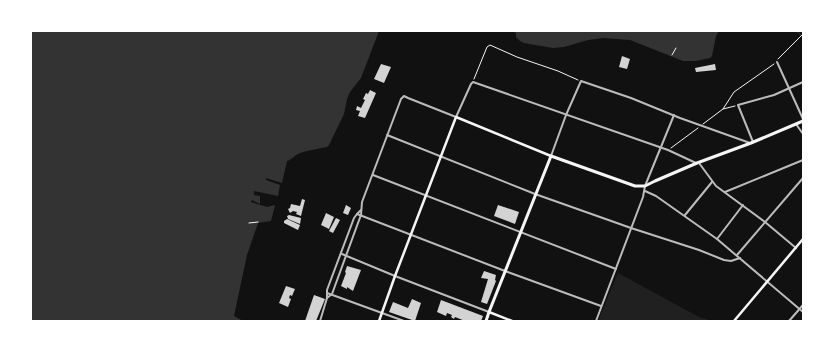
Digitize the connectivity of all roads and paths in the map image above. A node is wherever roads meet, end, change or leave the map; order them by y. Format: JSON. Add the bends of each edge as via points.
{"nodes":[{"id":1,"x":803,"y":34,"type":"edge"},
{"id":2,"x":675,"y":48,"type":"dead end"},
{"id":3,"x":672,"y":55,"type":"dead end"},
{"id":4,"x":777,"y":62,"type":"junction"},
{"id":5,"x":581,"y":81,"type":"junction"},
{"id":6,"x":473,"y":82,"type":"junction"},
{"id":7,"x":803,"y":82,"type":"edge"},
{"id":8,"x":790,"y":88,"type":"junction"},
{"id":9,"x":738,"y":105,"type":"junction"},
{"id":10,"x":723,"y":109,"type":"junction"},
{"id":11,"x":566,"y":115,"type":"junction"},
{"id":12,"x":674,"y":115,"type":"junction"},
{"id":13,"x":456,"y":117,"type":"junction"},
{"id":14,"x":803,"y":120,"type":"edge"},
{"id":15,"x":796,"y":124,"type":"junction"},
{"id":16,"x":702,"y":125,"type":"junction"},
{"id":17,"x":803,"y":134,"type":"edge"},
{"id":18,"x":388,"y":135,"type":"junction"},
{"id":19,"x":752,"y":143,"type":"junction"},
{"id":20,"x":660,"y":148,"type":"junction"},
{"id":21,"x":668,"y":150,"type":"junction"},
{"id":22,"x":551,"y":156,"type":"junction"},
{"id":23,"x":441,"y":158,"type":"junction"},
{"id":24,"x":803,"y":160,"type":"edge"},
{"id":25,"x":698,"y":163,"type":"junction"},
{"id":26,"x":373,"y":176,"type":"junction"},
{"id":27,"x":803,"y":178,"type":"edge"},
{"id":28,"x":712,"y":182,"type":"junction"},
{"id":29,"x":645,"y":186,"type":"junction"},
{"id":30,"x":645,"y":191,"type":"junction"},
{"id":31,"x":725,"y":192,"type":"junction"},
{"id":32,"x":535,"y":194,"type":"junction"},
{"id":33,"x":426,"y":195,"type":"junction"},
{"id":34,"x":743,"y":205,"type":"junction"},
{"id":35,"x":361,"y":210,"type":"junction"},
{"id":36,"x":356,"y":214,"type":"junction"},
{"id":37,"x":361,"y":215,"type":"junction"},
{"id":38,"x":684,"y":215,"type":"junction"},
{"id":39,"x":258,"y":222,"type":"dead end"},
{"id":40,"x":765,"y":222,"type":"junction"},
{"id":41,"x":249,"y":223,"type":"dead end"},
{"id":42,"x":631,"y":228,"type":"junction"},
{"id":43,"x":522,"y":232,"type":"junction"},
{"id":44,"x":411,"y":235,"type":"junction"},
{"id":45,"x":717,"y":239,"type":"junction"},
{"id":46,"x":803,"y":239,"type":"edge"},
{"id":47,"x":796,"y":248,"type":"junction"},
{"id":48,"x":342,"y":254,"type":"junction"},
{"id":49,"x":346,"y":255,"type":"junction"},
{"id":50,"x":737,"y":255,"type":"junction"},
{"id":51,"x":740,"y":258,"type":"junction"},
{"id":52,"x":616,"y":268,"type":"junction"},
{"id":53,"x":505,"y":271,"type":"junction"},
{"id":54,"x":395,"y":276,"type":"junction"},
{"id":55,"x":768,"y":281,"type":"junction"},
{"id":56,"x":327,"y":293,"type":"junction"},
{"id":57,"x":332,"y":294,"type":"junction"},
{"id":58,"x":327,"y":298,"type":"junction"},
{"id":59,"x":803,"y":305,"type":"edge"},
{"id":60,"x":601,"y":306,"type":"junction"},
{"id":61,"x":800,"y":309,"type":"junction"},
{"id":62,"x":489,"y":312,"type":"junction"},
{"id":63,"x":803,"y":312,"type":"edge"},
{"id":64,"x":382,"y":313,"type":"junction"},
{"id":65,"x":320,"y":321,"type":"edge"},
{"id":66,"x":379,"y":321,"type":"edge"},
{"id":67,"x":404,"y":321,"type":"edge"},
{"id":68,"x":486,"y":321,"type":"edge"},
{"id":69,"x":512,"y":321,"type":"edge"},
{"id":70,"x":596,"y":321,"type":"edge"},
{"id":71,"x":734,"y":321,"type":"edge"},
{"id":72,"x":789,"y":321,"type":"edge"}],
"edges":[{"from":1,"to":4,"type":"path"},
{"from":2,"to":3,"type":"path"},
{"from":4,"to":8,"type":"street"},
{"from":4,"to":10,"type":"path","via":[[734,92]]},
{"from":5,"to":6,"type":"path","via":[[488,45]]},
{"from":5,"to":11,"type":"street"},
{"from":5,"to":12,"type":"street"},
{"from":6,"to":11,"type":"street"},
{"from":6,"to":13,"type":"street"},
{"from":7,"to":8,"type":"street"},
{"from":8,"to":9,"type":"street"},
{"from":8,"to":14,"type":"street"},
{"from":9,"to":10,"type":"path"},
{"from":9,"to":19,"type":"street"},
{"from":10,"to":16,"type":"path"},
{"from":11,"to":20,"type":"street"},
{"from":11,"to":22,"type":"street"},
{"from":12,"to":16,"type":"street"},
{"from":12,"to":20,"type":"street"},
{"from":13,"to":18,"type":"street","via":[[404,96]]},
{"from":13,"to":22,"type":"main road"},
{"from":13,"to":23,"type":"main road"},
{"from":14,"to":15,"type":"main road"},
{"from":15,"to":17,"type":"street"},
{"from":15,"to":19,"type":"main road"},
{"from":16,"to":19,"type":"street"},
{"from":16,"to":21,"type":"path"},
{"from":18,"to":23,"type":"street"},
{"from":18,"to":26,"type":"street"},
{"from":19,"to":25,"type":"main road"},
{"from":20,"to":21,"type":"street"},
{"from":20,"to":29,"type":"street"},
{"from":21,"to":25,"type":"street"},
{"from":22,"to":29,"type":"main road","via":[[635,186]]},
{"from":22,"to":32,"type":"main road"},
{"from":23,"to":32,"type":"street"},
{"from":23,"to":33,"type":"main road"},
{"from":24,"to":31,"type":"street"},
{"from":25,"to":28,"type":"street"},
{"from":25,"to":29,"type":"main road"},
{"from":26,"to":33,"type":"street"},
{"from":26,"to":35,"type":"street"},
{"from":27,"to":40,"type":"street"},
{"from":28,"to":31,"type":"street"},
{"from":28,"to":38,"type":"street"},
{"from":29,"to":30,"type":"street"},
{"from":30,"to":38,"type":"street"},
{"from":30,"to":42,"type":"street"},
{"from":31,"to":34,"type":"street"},
{"from":32,"to":42,"type":"street"},
{"from":32,"to":43,"type":"main road"},
{"from":33,"to":43,"type":"street"},
{"from":33,"to":44,"type":"main road"},
{"from":34,"to":40,"type":"street"},
{"from":34,"to":45,"type":"street"},
{"from":35,"to":36,"type":"street"},
{"from":35,"to":37,"type":"street"},
{"from":36,"to":37,"type":"street"},
{"from":36,"to":48,"type":"street"},
{"from":37,"to":44,"type":"street"},
{"from":37,"to":49,"type":"street"},
{"from":38,"to":45,"type":"street"},
{"from":39,"to":41,"type":"path"},
{"from":40,"to":47,"type":"street"},
{"from":40,"to":50,"type":"street"},
{"from":42,"to":51,"type":"street","via":[[724,260]]},
{"from":42,"to":52,"type":"street"},
{"from":43,"to":52,"type":"street"},
{"from":43,"to":53,"type":"main road"},
{"from":44,"to":53,"type":"street"},
{"from":44,"to":54,"type":"main road"},
{"from":45,"to":50,"type":"street"},
{"from":46,"to":47,"type":"main road"},
{"from":47,"to":55,"type":"main road"},
{"from":48,"to":49,"type":"street"},
{"from":48,"to":56,"type":"street"},
{"from":49,"to":54,"type":"street"},
{"from":49,"to":57,"type":"street"},
{"from":50,"to":51,"type":"street"},
{"from":51,"to":55,"type":"street"},
{"from":52,"to":60,"type":"street"},
{"from":53,"to":60,"type":"street"},
{"from":53,"to":62,"type":"main road"},
{"from":54,"to":62,"type":"street"},
{"from":54,"to":64,"type":"main road"},
{"from":55,"to":61,"type":"street"},
{"from":55,"to":71,"type":"main road"},
{"from":56,"to":57,"type":"street"},
{"from":56,"to":58,"type":"street"},
{"from":57,"to":58,"type":"street"},
{"from":57,"to":64,"type":"street"},
{"from":58,"to":65,"type":"street"},
{"from":59,"to":61,"type":"street"},
{"from":60,"to":70,"type":"street"},
{"from":61,"to":63,"type":"street"},
{"from":61,"to":72,"type":"street"},
{"from":62,"to":68,"type":"main road"},
{"from":62,"to":69,"type":"main road"},
{"from":64,"to":66,"type":"main road"},
{"from":64,"to":67,"type":"street"}]}
